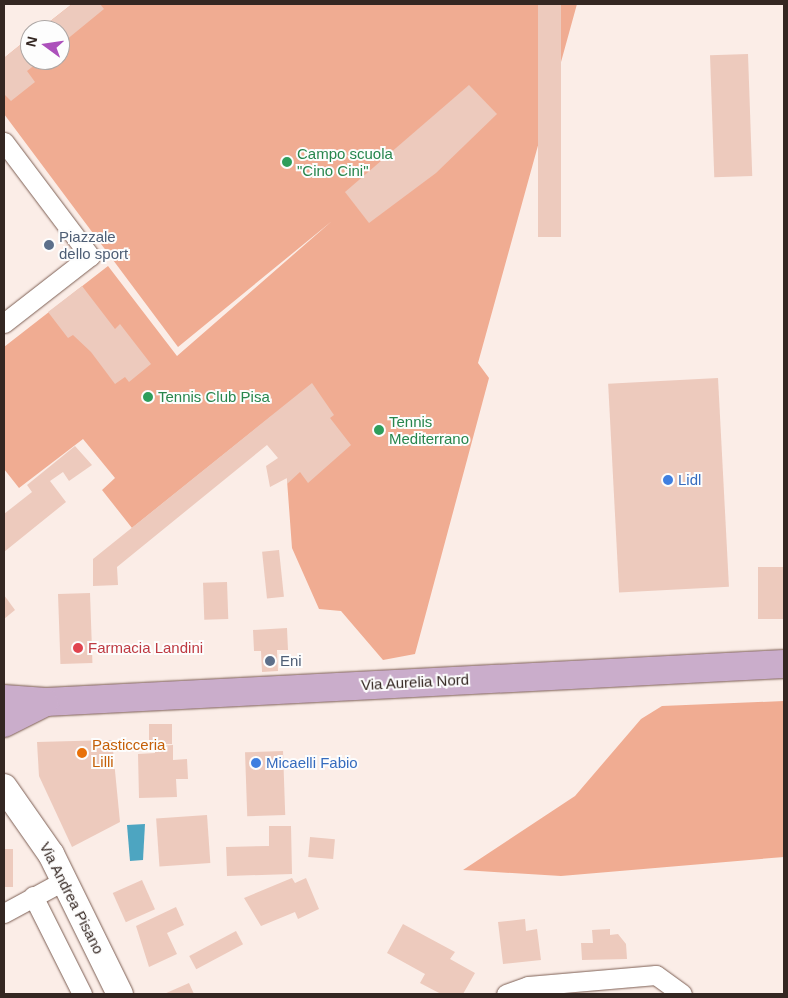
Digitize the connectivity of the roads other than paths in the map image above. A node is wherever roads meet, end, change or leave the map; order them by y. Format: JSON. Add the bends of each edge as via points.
{"nodes":[{"id":1,"x":4,"y":142,"type":"edge"},
{"id":2,"x":4,"y":324,"type":"edge"},
{"id":3,"x":784,"y":664,"type":"edge"},
{"id":4,"x":4,"y":699,"type":"edge"},
{"id":5,"x":46,"y":702,"type":"junction"},
{"id":6,"x":4,"y":723,"type":"edge"},
{"id":7,"x":8,"y":798,"type":"edge"},
{"id":8,"x":65,"y":880,"type":"junction"},
{"id":9,"x":33,"y":896,"type":"junction"},
{"id":10,"x":4,"y":913,"type":"edge"},
{"id":11,"x":82,"y":994,"type":"edge"},
{"id":12,"x":120,"y":994,"type":"edge"},
{"id":13,"x":506,"y":994,"type":"edge"},
{"id":14,"x":682,"y":994,"type":"edge"}],
"edges":[{"from":1,"to":2,"type":"street","via":[[90,256]]},
{"from":3,"to":5,"type":"main road","name":"Via Aurelia Nord"},
{"from":4,"to":5,"type":"main road","name":"Via Aurelia Nord"},
{"from":5,"to":6,"type":"main road"},
{"from":7,"to":8,"type":"street","name":"Via Andrea Pisano"},
{"from":8,"to":9,"type":"street"},
{"from":8,"to":12,"type":"street","name":"Via Andrea Pisano"},
{"from":9,"to":10,"type":"street"},
{"from":9,"to":11,"type":"street"},
{"from":13,"to":14,"type":"street","via":[[528,986],[656,975]]}]}
